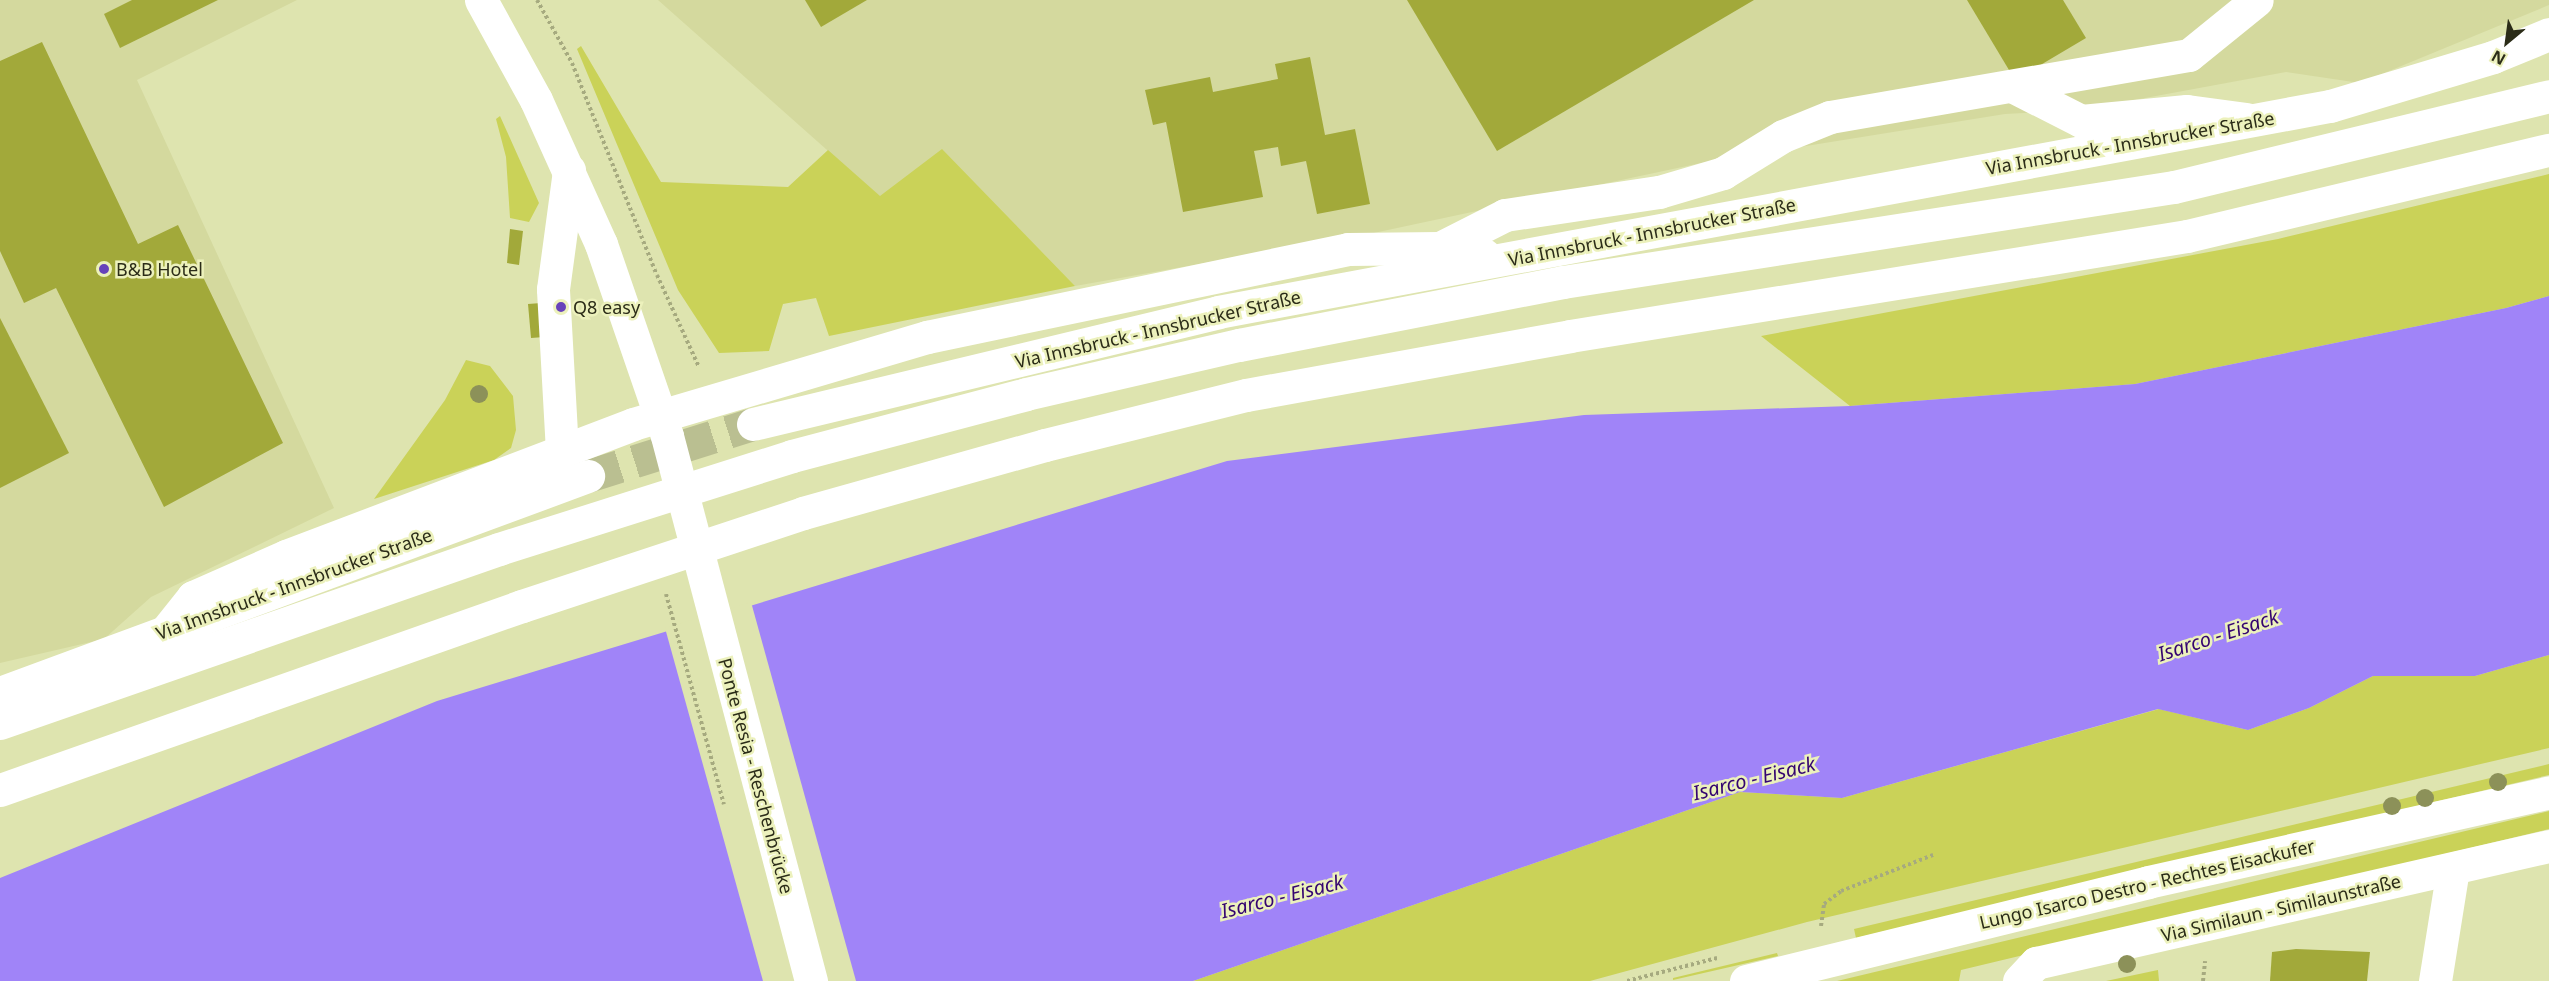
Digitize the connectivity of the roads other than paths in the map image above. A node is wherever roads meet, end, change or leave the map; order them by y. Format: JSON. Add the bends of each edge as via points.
{"nodes":[{"id":1,"x":481,"y":0,"type":"edge"},
{"id":2,"x":2257,"y":0,"type":"edge"},
{"id":3,"x":2549,"y":34,"type":"edge"},
{"id":4,"x":2016,"y":88,"type":"junction"},
{"id":5,"x":2549,"y":96,"type":"edge"},
{"id":6,"x":2253,"y":120,"type":"junction"},
{"id":7,"x":2549,"y":150,"type":"edge"},
{"id":8,"x":569,"y":170,"type":"junction"},
{"id":9,"x":1440,"y":248,"type":"junction"},
{"id":10,"x":1512,"y":259,"type":"junction"},
{"id":11,"x":659,"y":416,"type":"junction"},
{"id":12,"x":753,"y":424,"type":"tunnel mouth"},
{"id":13,"x":562,"y":451,"type":"junction"},
{"id":14,"x":588,"y":476,"type":"tunnel mouth"},
{"id":15,"x":165,"y":632,"type":"junction"},
{"id":16,"x":0,"y":693,"type":"edge"},
{"id":17,"x":0,"y":723,"type":"edge"},
{"id":18,"x":0,"y":790,"type":"edge"},
{"id":19,"x":2549,"y":792,"type":"edge"},
{"id":20,"x":2549,"y":846,"type":"edge"},
{"id":21,"x":2453,"y":869,"type":"junction"},
{"id":22,"x":811,"y":981,"type":"edge"},
{"id":23,"x":1746,"y":981,"type":"edge"},
{"id":24,"x":2019,"y":981,"type":"edge"},
{"id":25,"x":2435,"y":981,"type":"edge"}],
"edges":[{"from":1,"to":8,"type":"main road","name":"Ponte Resia - Reschenbrücke","via":[[500,28]]},
{"from":2,"to":4,"type":"main road","via":[[2189,55]]},
{"from":3,"to":6,"type":"main road","name":"Via Innsbruck - Innsbrucker Straße","via":[[2493,57],[2330,106]]},
{"from":4,"to":6,"type":"main road","via":[[2081,121],[2187,111]]},
{"from":4,"to":9,"type":"main road","via":[[1830,117],[1783,136],[1723,173],[1659,192],[1505,215]]},
{"from":5,"to":17,"type":"main road","via":[[2174,187],[1563,282],[1239,345],[1026,394],[792,456],[499,549]]},
{"from":6,"to":10,"type":"main road","name":"Via Innsbruck - Innsbrucker Straße"},
{"from":7,"to":18,"type":"main road","via":[[2187,236],[1570,336],[1258,393],[1045,445],[792,517],[522,606]]},
{"from":8,"to":11,"type":"main road","name":"Ponte Resia - Reschenbrücke","via":[[601,244]]},
{"from":8,"to":13,"type":"main road","via":[[553,290]]},
{"from":9,"to":10,"type":"main road"},
{"from":9,"to":11,"type":"main road","via":[[1348,249],[927,337]]},
{"from":10,"to":12,"type":"main road","name":"Via Innsbruck - Innsbrucker Straße","via":[[1218,312]]},
{"from":11,"to":13,"type":"main road"},
{"from":11,"to":22,"type":"main road","name":"Ponte Resia - Reschenbrücke"},
{"from":13,"to":15,"type":"main road","via":[[286,556],[193,597]]},
{"from":14,"to":15,"type":"main road","name":"Via Innsbruck - Innsbrucker Straße"},
{"from":15,"to":16,"type":"main road","name":"Via Innsbruck - Innsbrucker Straße"},
{"from":19,"to":23,"type":"main road","name":"Lungo Isarco Destro - Rechtes Eisackufer"},
{"from":20,"to":21,"type":"main road","name":"Via Similaun - Similaunstraße"},
{"from":21,"to":24,"type":"main road","name":"Via Similaun - Similaunstraße","via":[[2036,963]]},
{"from":21,"to":25,"type":"main road"}]}
